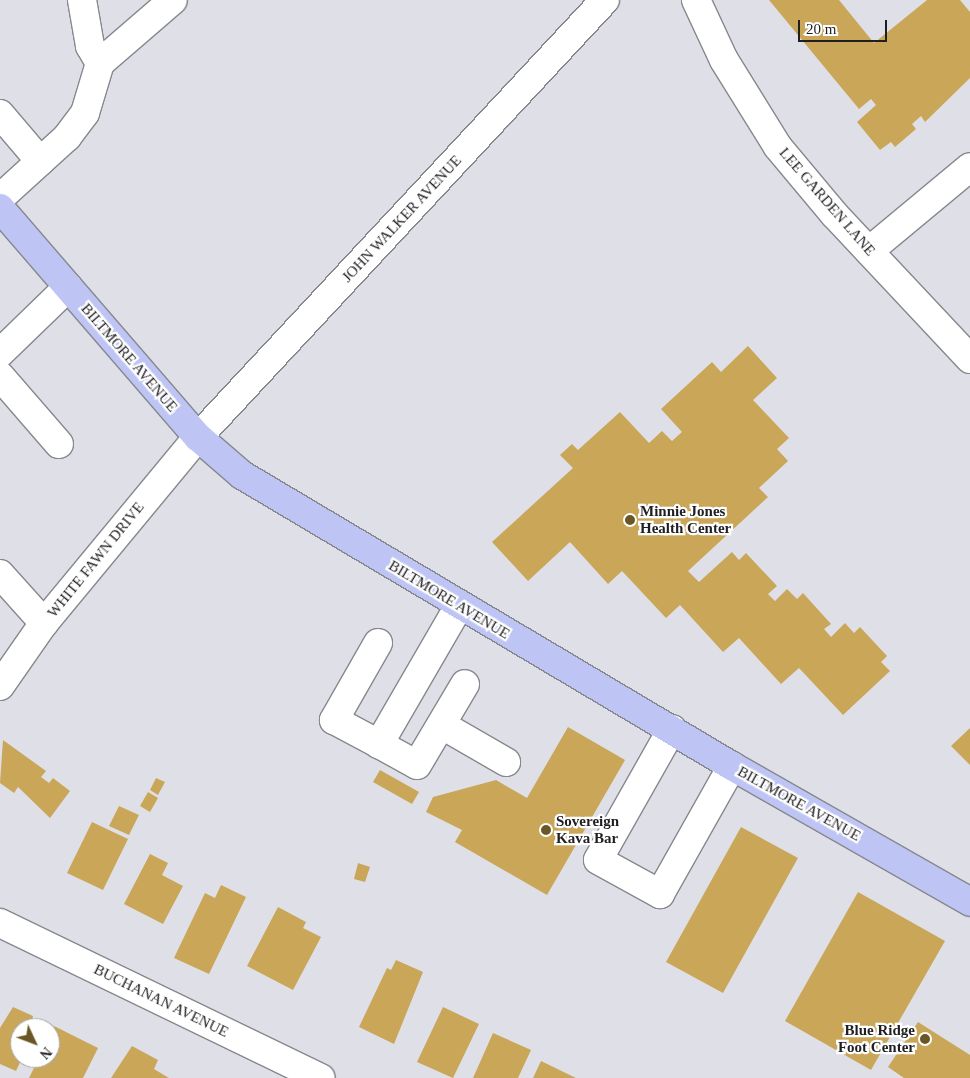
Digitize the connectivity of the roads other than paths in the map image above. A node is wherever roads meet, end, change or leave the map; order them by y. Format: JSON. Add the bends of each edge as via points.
{"nodes":[{"id":1,"x":82,"y":0,"type":"edge"},
{"id":2,"x":173,"y":0,"type":"edge"},
{"id":3,"x":606,"y":0,"type":"edge"},
{"id":4,"x":696,"y":0,"type":"edge"},
{"id":5,"x":100,"y":64,"type":"junction"},
{"id":6,"x":0,"y":114,"type":"edge"},
{"id":7,"x":40,"y":161,"type":"junction"},
{"id":8,"x":970,"y":167,"type":"edge"},
{"id":9,"x":0,"y":198,"type":"edge"},
{"id":10,"x":0,"y":208,"type":"edge"},
{"id":11,"x":869,"y":251,"type":"junction"},
{"id":12,"x":68,"y":287,"type":"junction"},
{"id":13,"x":0,"y":353,"type":"edge"},
{"id":14,"x":970,"y":359,"type":"edge"},
{"id":15,"x":0,"y":376,"type":"edge"},
{"id":16,"x":198,"y":437,"type":"junction"},
{"id":17,"x":59,"y":444,"type":"dead end"},
{"id":18,"x":0,"y":574,"type":"edge"},
{"id":19,"x":458,"y":606,"type":"junction"},
{"id":20,"x":44,"y":623,"type":"junction"},
{"id":21,"x":378,"y":644,"type":"dead end"},
{"id":22,"x":465,"y":684,"type":"dead end"},
{"id":23,"x":0,"y":686,"type":"edge"},
{"id":24,"x":442,"y":725,"type":"junction"},
{"id":25,"x":672,"y":729,"type":"junction"},
{"id":26,"x":379,"y":744,"type":"junction"},
{"id":27,"x":506,"y":762,"type":"dead end"},
{"id":28,"x":732,"y":766,"type":"junction"},
{"id":29,"x":970,"y":902,"type":"edge"},
{"id":30,"x":0,"y":924,"type":"edge"},
{"id":31,"x":321,"y":1078,"type":"edge"}],
"edges":[{"from":1,"to":5,"type":"street","via":[[90,46]]},
{"from":2,"to":5,"type":"street"},
{"from":3,"to":16,"type":"street","name":"JOHN WALKER AVENUE"},
{"from":4,"to":11,"type":"street","name":"LEE GARDEN LANE","via":[[724,60],[778,147]]},
{"from":5,"to":7,"type":"street","via":[[85,113]]},
{"from":6,"to":7,"type":"street"},
{"from":7,"to":9,"type":"street"},
{"from":8,"to":11,"type":"street"},
{"from":10,"to":12,"type":"main road","name":"BILTMORE AVENUE"},
{"from":11,"to":14,"type":"street","name":"LEE GARDEN LANE"},
{"from":12,"to":13,"type":"street"},
{"from":12,"to":16,"type":"main road","name":"BILTMORE AVENUE"},
{"from":15,"to":17,"type":"street"},
{"from":16,"to":19,"type":"main road","name":"BILTMORE AVENUE","via":[[242,475]]},
{"from":16,"to":20,"type":"street","name":"WHITE FAWN DRIVE"},
{"from":18,"to":20,"type":"street"},
{"from":19,"to":25,"type":"main road","name":"BILTMORE AVENUE"},
{"from":19,"to":26,"type":"street"},
{"from":20,"to":23,"type":"street","name":"WHITE FAWN DRIVE"},
{"from":21,"to":26,"type":"street","via":[[334,720]]},
{"from":22,"to":24,"type":"street"},
{"from":24,"to":26,"type":"street","via":[[418,765]]},
{"from":24,"to":27,"type":"street"},
{"from":25,"to":28,"type":"main road","name":"BILTMORE AVENUE"},
{"from":25,"to":28,"type":"street","via":[[598,860],[660,894]]},
{"from":28,"to":29,"type":"main road","name":"BILTMORE AVENUE"},
{"from":30,"to":31,"type":"street","name":"BUCHANAN AVENUE"}]}
